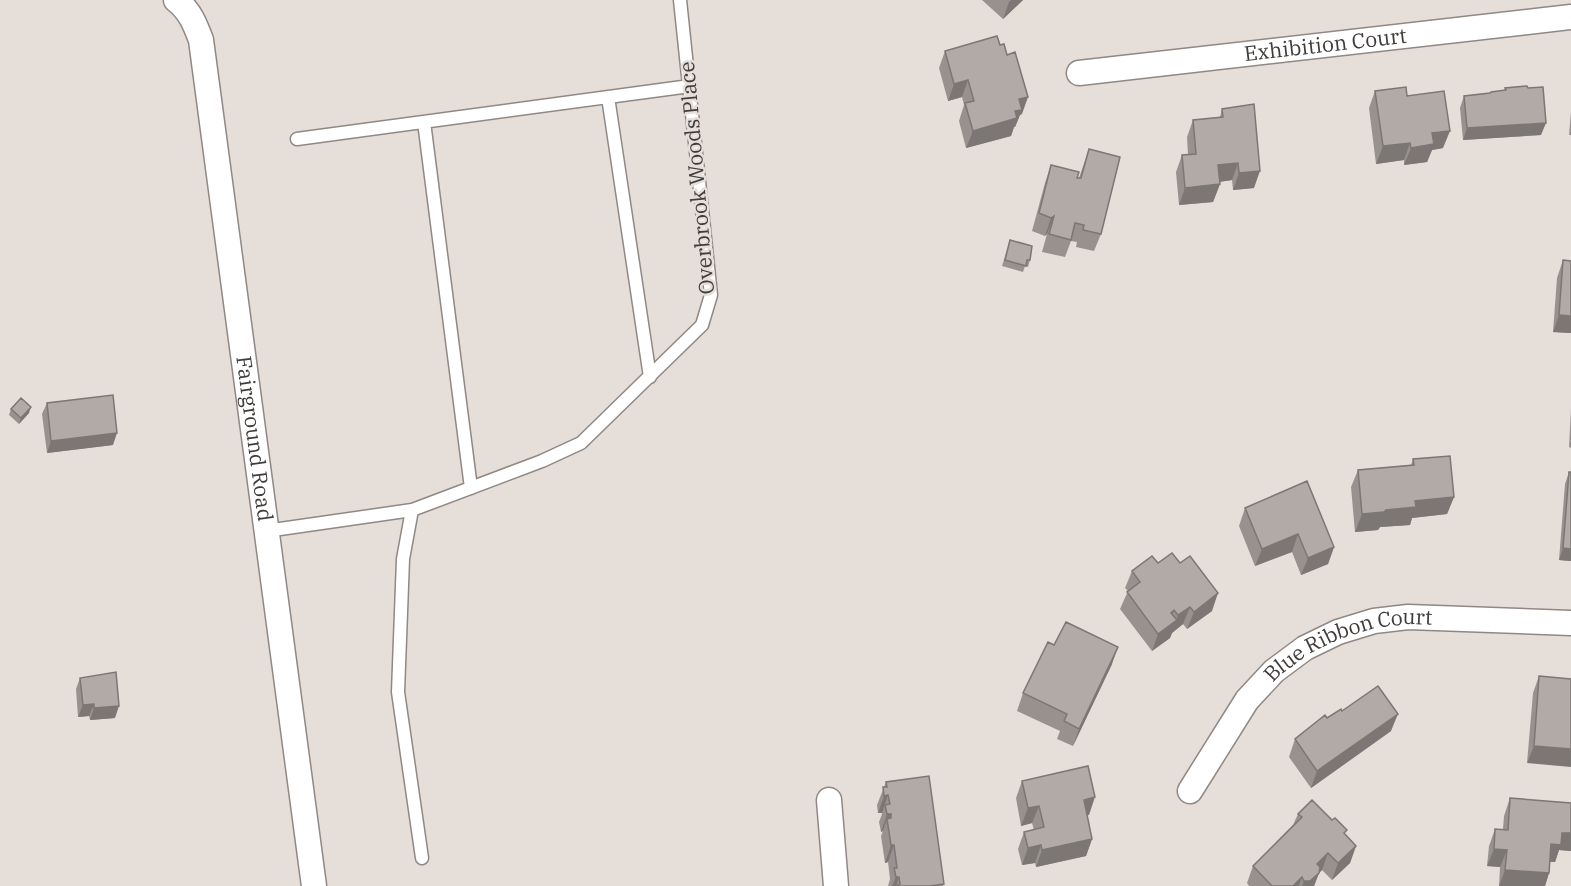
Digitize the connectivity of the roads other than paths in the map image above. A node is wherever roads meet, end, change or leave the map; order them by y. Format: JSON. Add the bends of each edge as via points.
{"nodes":[{"id":1,"x":176,"y":0,"type":"edge"},
{"id":2,"x":680,"y":0,"type":"edge"},
{"id":3,"x":1571,"y":17,"type":"edge"},
{"id":4,"x":1078,"y":73,"type":"dead end"},
{"id":5,"x":690,"y":86,"type":"junction"},
{"id":6,"x":608,"y":97,"type":"junction"},
{"id":7,"x":424,"y":122,"type":"junction"},
{"id":8,"x":297,"y":139,"type":"dead end"},
{"id":9,"x":650,"y":376,"type":"junction"},
{"id":10,"x":471,"y":488,"type":"junction"},
{"id":11,"x":412,"y":510,"type":"junction"},
{"id":12,"x":266,"y":531,"type":"junction"},
{"id":13,"x":1571,"y":623,"type":"edge"},
{"id":14,"x":1190,"y":791,"type":"dead end"},
{"id":15,"x":829,"y":800,"type":"dead end"},
{"id":16,"x":422,"y":858,"type":"dead end"},
{"id":17,"x":314,"y":886,"type":"edge"},
{"id":18,"x":836,"y":886,"type":"edge"}],
"edges":[{"from":1,"to":12,"type":"street","name":"Fairground Road","via":[[194,21],[201,40]]},
{"from":2,"to":5,"type":"lane","name":"Overbrook Woods Place"},
{"from":3,"to":4,"type":"street","name":"Exhibition Court"},
{"from":5,"to":6,"type":"lane"},
{"from":5,"to":9,"type":"lane","name":"Overbrook Woods Place","via":[[711,295],[702,325]]},
{"from":6,"to":7,"type":"lane"},
{"from":6,"to":9,"type":"lane"},
{"from":7,"to":8,"type":"lane"},
{"from":7,"to":10,"type":"lane"},
{"from":9,"to":10,"type":"lane","name":"Overbrook Woods Place","via":[[581,443]]},
{"from":10,"to":11,"type":"lane","name":"Overbrook Woods Place"},
{"from":11,"to":12,"type":"lane","name":"Overbrook Woods Place"},
{"from":11,"to":16,"type":"lane","via":[[404,559],[398,692]]},
{"from":12,"to":17,"type":"street","name":"Fairground Road"},
{"from":13,"to":14,"type":"street","name":"Blue Ribbon Court","via":[[1408,617],[1374,621],[1338,632],[1305,648],[1260,686],[1247,700]]},
{"from":15,"to":18,"type":"street"}]}
